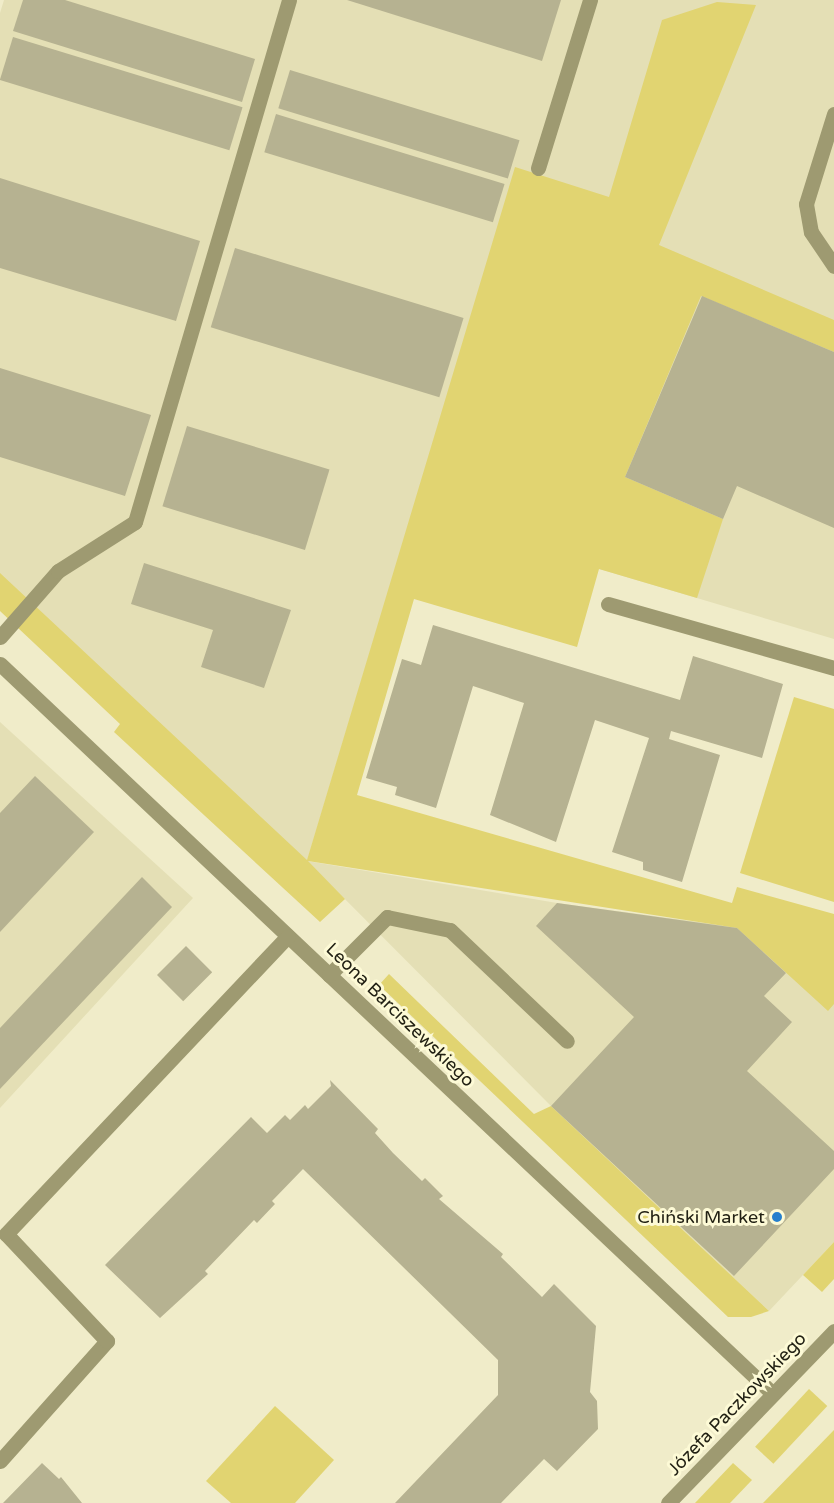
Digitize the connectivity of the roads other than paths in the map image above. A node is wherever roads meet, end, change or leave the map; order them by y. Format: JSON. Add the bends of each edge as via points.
{"nodes":[{"id":1,"x":289,"y":0,"type":"edge"},
{"id":2,"x":590,"y":0,"type":"edge"},
{"id":3,"x":834,"y":114,"type":"edge"},
{"id":4,"x":538,"y":168,"type":"dead end"},
{"id":5,"x":834,"y":266,"type":"edge"},
{"id":6,"x":608,"y":604,"type":"dead end"},
{"id":7,"x":0,"y":637,"type":"edge"},
{"id":8,"x":0,"y":664,"type":"edge"},
{"id":9,"x":834,"y":668,"type":"edge"},
{"id":10,"x":288,"y":936,"type":"junction"},
{"id":11,"x":329,"y":975,"type":"junction"},
{"id":12,"x":567,"y":1041,"type":"dead end"},
{"id":13,"x":3,"y":1231,"type":"edge"},
{"id":14,"x":834,"y":1332,"type":"edge"},
{"id":15,"x":773,"y":1394,"type":"junction"},
{"id":16,"x":0,"y":1461,"type":"edge"},
{"id":17,"x":668,"y":1503,"type":"edge"}],
"edges":[{"from":1,"to":7,"type":"street","via":[[135,522],[58,571]]},
{"from":2,"to":4,"type":"street"},
{"from":3,"to":5,"type":"street","via":[[806,204],[811,232]]},
{"from":6,"to":9,"type":"street"},
{"from":8,"to":10,"type":"street","name":"Leona Barciszewskiego"},
{"from":10,"to":11,"type":"street","name":"Leona Barciszewskiego"},
{"from":10,"to":13,"type":"street"},
{"from":11,"to":12,"type":"street","via":[[387,917],[450,930]]},
{"from":11,"to":15,"type":"street","name":"Leona Barciszewskiego"},
{"from":13,"to":16,"type":"street","via":[[107,1341]]},
{"from":14,"to":15,"type":"street","name":"Józefa Paczkowskiego"},
{"from":15,"to":17,"type":"street","name":"Józefa Paczkowskiego"}]}
